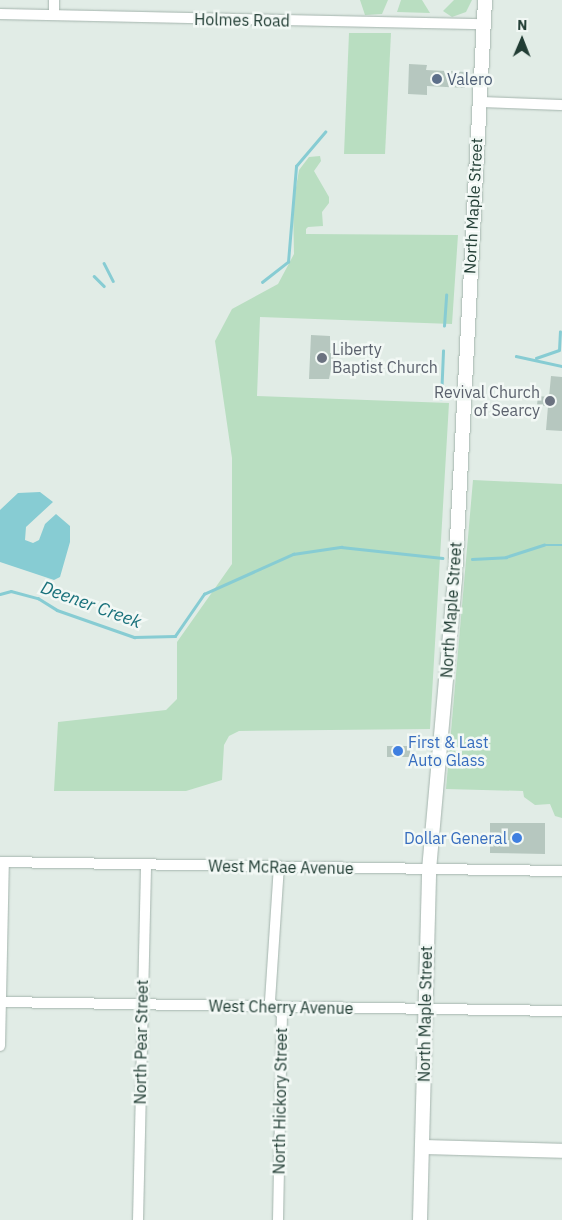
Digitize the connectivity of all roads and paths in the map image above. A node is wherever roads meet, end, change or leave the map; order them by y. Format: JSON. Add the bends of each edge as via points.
{"nodes":[{"id":1,"x":54,"y":0,"type":"edge"},
{"id":2,"x":485,"y":0,"type":"edge"},
{"id":3,"x":0,"y":14,"type":"edge"},
{"id":4,"x":54,"y":15,"type":"junction"},
{"id":5,"x":484,"y":24,"type":"junction"},
{"id":6,"x":480,"y":102,"type":"junction"},
{"id":7,"x":562,"y":105,"type":"edge"},
{"id":8,"x":2,"y":862,"type":"edge"},
{"id":9,"x":146,"y":865,"type":"junction"},
{"id":10,"x":278,"y":866,"type":"junction"},
{"id":11,"x":429,"y":870,"type":"junction"},
{"id":12,"x":562,"y":870,"type":"edge"},
{"id":13,"x":1,"y":1002,"type":"edge"},
{"id":14,"x":141,"y":1004,"type":"junction"},
{"id":15,"x":275,"y":1007,"type":"junction"},
{"id":16,"x":424,"y":1010,"type":"junction"},
{"id":17,"x":562,"y":1011,"type":"edge"},
{"id":18,"x":0,"y":1046,"type":"edge"},
{"id":19,"x":422,"y":1147,"type":"junction"},
{"id":20,"x":562,"y":1152,"type":"edge"},
{"id":21,"x":138,"y":1220,"type":"edge"},
{"id":22,"x":278,"y":1220,"type":"edge"},
{"id":23,"x":420,"y":1220,"type":"edge"}],
"edges":[{"from":1,"to":4,"type":"street"},
{"from":2,"to":5,"type":"main road","name":"North Maple Street"},
{"from":3,"to":4,"type":"street","name":"Holmes Road"},
{"from":4,"to":5,"type":"street","name":"Holmes Road"},
{"from":5,"to":6,"type":"main road","name":"North Maple Street"},
{"from":6,"to":7,"type":"street"},
{"from":6,"to":11,"type":"main road","name":"North Maple Street","via":[[455,567]]},
{"from":8,"to":9,"type":"street","name":"West McRae Avenue"},
{"from":8,"to":13,"type":"street"},
{"from":9,"to":10,"type":"street","name":"West McRae Avenue"},
{"from":9,"to":14,"type":"street","name":"North Pear Street"},
{"from":10,"to":11,"type":"street","name":"West McRae Avenue"},
{"from":10,"to":15,"type":"street","name":"North Hickory Street","via":[[270,1001]]},
{"from":11,"to":12,"type":"street","name":"West McRae Avenue"},
{"from":11,"to":16,"type":"main road","name":"North Maple Street"},
{"from":13,"to":14,"type":"street","name":"West Cherry Avenue"},
{"from":13,"to":18,"type":"street"},
{"from":14,"to":15,"type":"street","name":"West Cherry Avenue"},
{"from":14,"to":21,"type":"street","name":"North Pear Street"},
{"from":15,"to":16,"type":"street","name":"West Cherry Avenue"},
{"from":15,"to":22,"type":"street","name":"North Hickory Street","via":[[282,1015]]},
{"from":16,"to":17,"type":"street","name":"West Cherry Avenue"},
{"from":16,"to":19,"type":"main road","name":"North Maple Street"},
{"from":19,"to":20,"type":"main road"},
{"from":19,"to":23,"type":"main road","name":"North Maple Street"}]}
